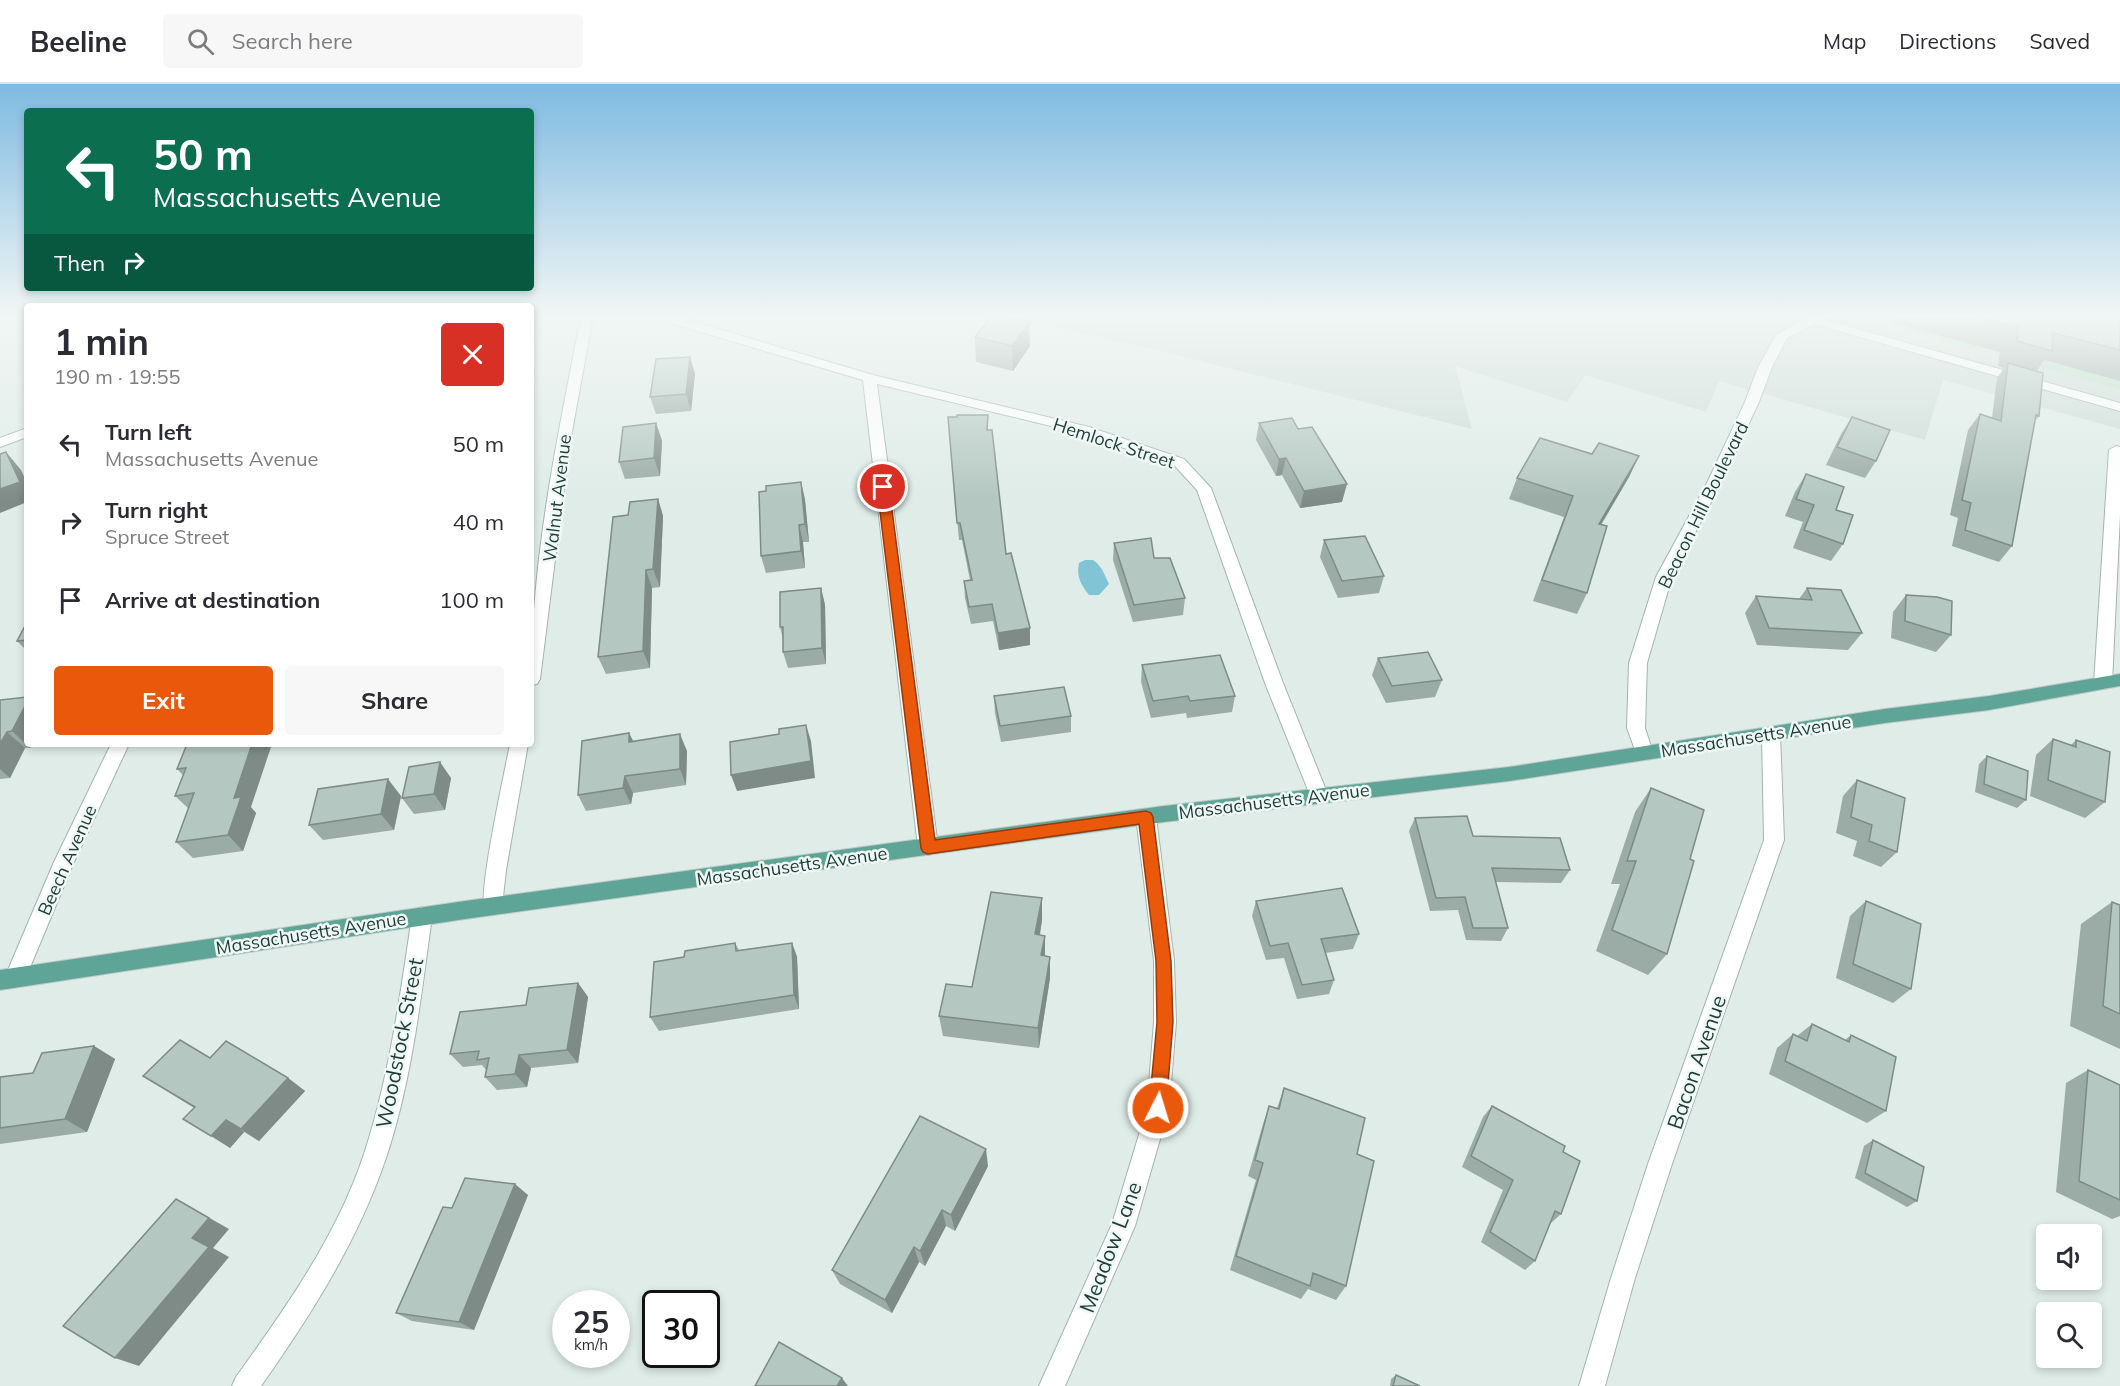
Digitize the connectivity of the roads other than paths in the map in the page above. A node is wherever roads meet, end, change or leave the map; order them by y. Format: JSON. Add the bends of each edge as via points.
{"nodes":[{"id":1,"x":575,"y":378,"type":"edge"},
{"id":2,"x":869,"y":378,"type":"joint"},
{"id":3,"x":1761,"y":378,"type":"edge"},
{"id":4,"x":2022,"y":378,"type":"edge"},
{"id":5,"x":2120,"y":406,"type":"edge"},
{"id":6,"x":24,"y":433,"type":"edge"},
{"id":7,"x":0,"y":442,"type":"edge"},
{"id":8,"x":2116,"y":450,"type":"dead end"},
{"id":9,"x":534,"y":662,"type":"edge"},
{"id":10,"x":2111,"y":682,"type":"edge"},
{"id":11,"x":1771,"y":734,"type":"junction"},
{"id":12,"x":119,"y":747,"type":"edge"},
{"id":13,"x":518,"y":747,"type":"edge"},
{"id":14,"x":1644,"y":753,"type":"junction"},
{"id":15,"x":1319,"y":795,"type":"junction"},
{"id":16,"x":1146,"y":817,"type":"junction"},
{"id":17,"x":928,"y":848,"type":"junction"},
{"id":18,"x":492,"y":906,"type":"junction"},
{"id":19,"x":422,"y":916,"type":"junction"},
{"id":20,"x":8,"y":979,"type":"edge"},
{"id":21,"x":245,"y":1386,"type":"edge"},
{"id":22,"x":1052,"y":1386,"type":"edge"},
{"id":23,"x":1592,"y":1386,"type":"edge"}],
"edges":[{"from":1,"to":9,"type":"street","name":"Walnut Avenue","via":[[562,448]]},
{"from":2,"to":15,"type":"street","name":"Hemlock Street","via":[[1084,430],[1179,462],[1208,496],[1274,683]]},
{"from":2,"to":17,"type":"street"},
{"from":3,"to":14,"type":"street","name":"Beacon Hill Boulevard","via":[[1714,483],[1664,577],[1638,663],[1636,728]]},
{"from":4,"to":5,"type":"street"},
{"from":6,"to":7,"type":"street"},
{"from":8,"to":10,"type":"street"},
{"from":10,"to":11,"type":"main road","name":"Massachusetts Avenue"},
{"from":11,"to":14,"type":"main road","name":"Massachusetts Avenue"},
{"from":11,"to":23,"type":"street","name":"Bacon Avenue","via":[[1774,840],[1659,1164]]},
{"from":12,"to":20,"type":"street","name":"Beech Avenue"},
{"from":13,"to":18,"type":"street"},
{"from":14,"to":15,"type":"main road","name":"Massachusetts Avenue","via":[[1509,774]]},
{"from":15,"to":16,"type":"main road","name":"Massachusetts Avenue"},
{"from":16,"to":17,"type":"main road","name":"Massachusetts Avenue"},
{"from":16,"to":22,"type":"street","name":"Meadow Lane","via":[[1164,961],[1165,1022],[1158,1108],[1123,1226]]},
{"from":17,"to":18,"type":"main road","name":"Massachusetts Avenue"},
{"from":18,"to":19,"type":"main road","name":"Massachusetts Avenue"},
{"from":19,"to":20,"type":"main road","name":"Massachusetts Avenue"},
{"from":19,"to":21,"type":"street","name":"Woodstock Street","via":[[401,1056],[385,1124],[363,1186],[300,1307]]}]}
